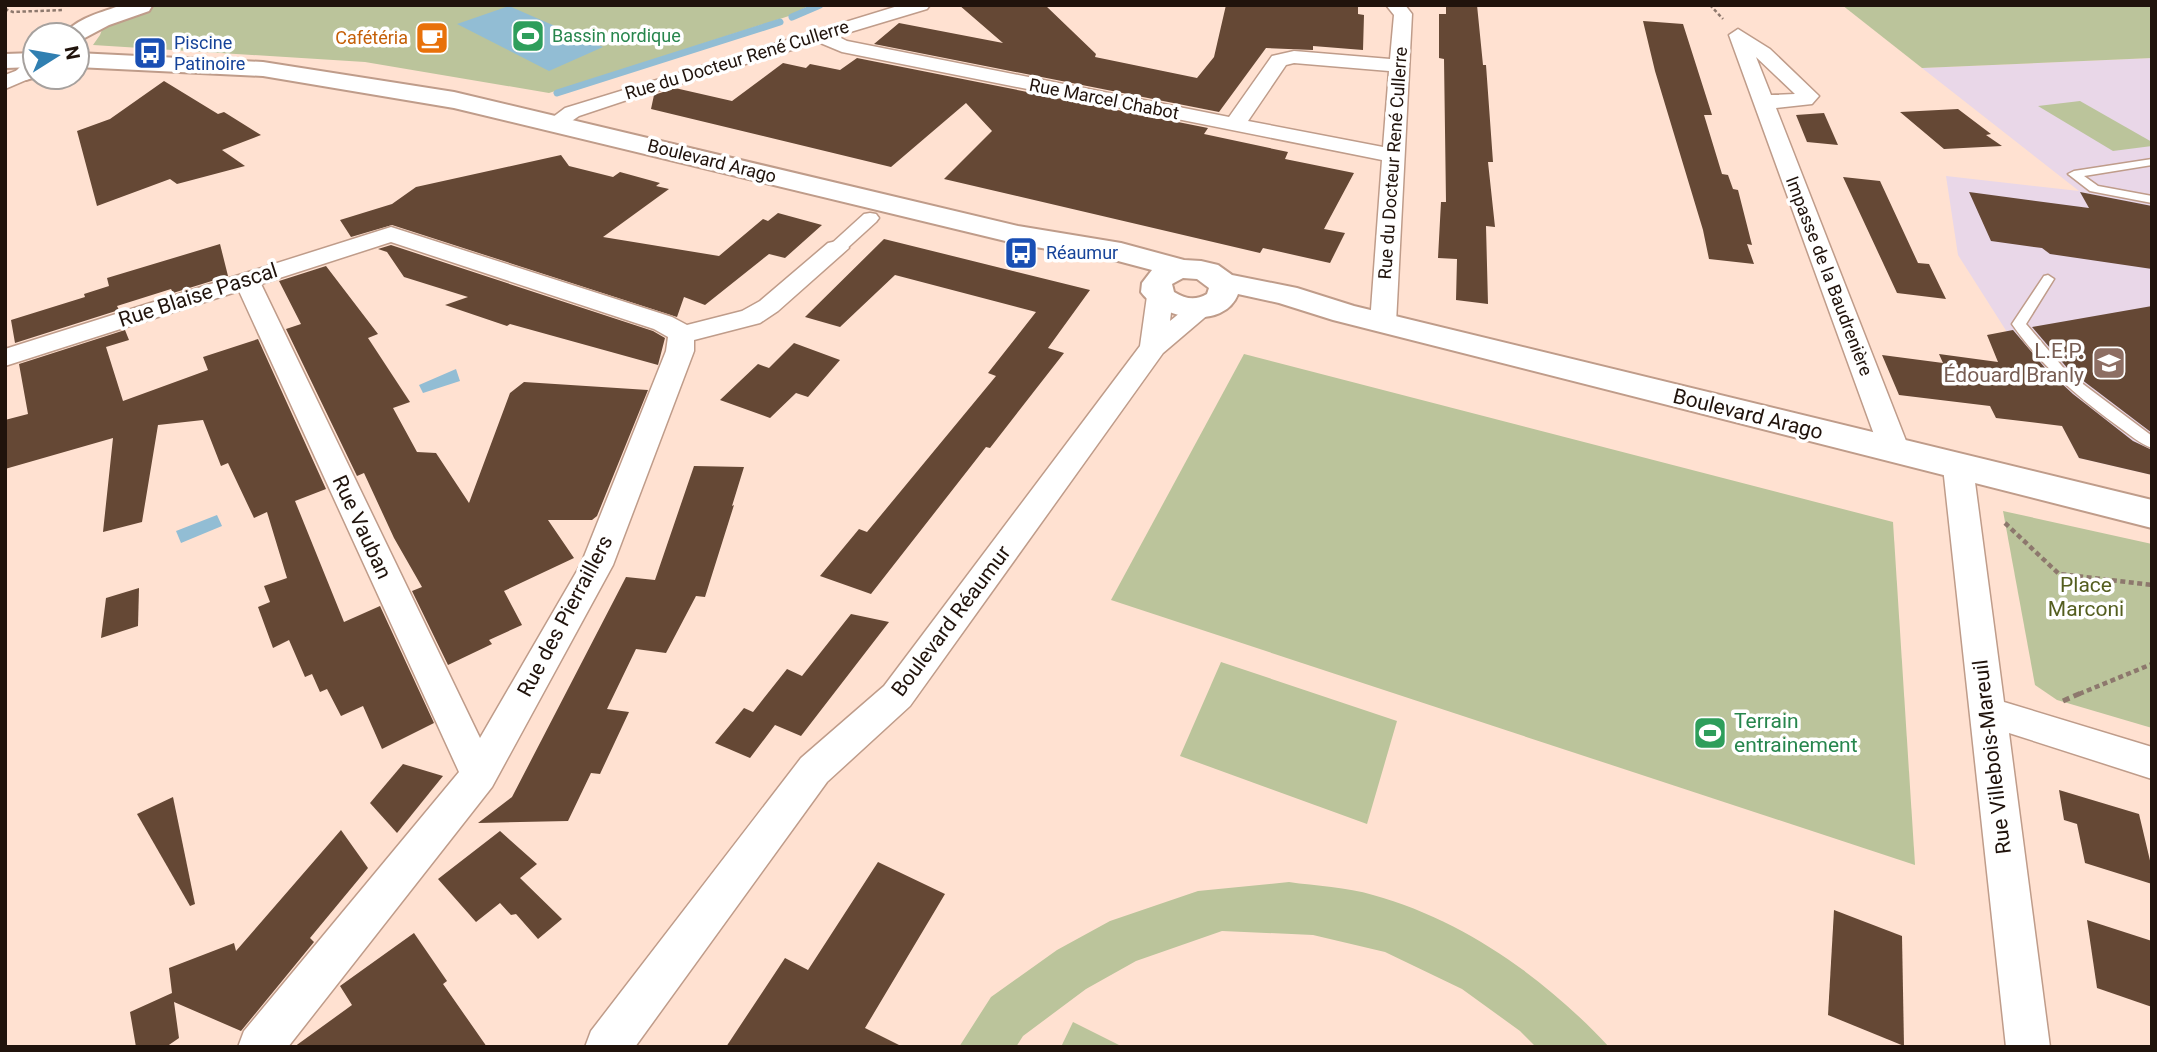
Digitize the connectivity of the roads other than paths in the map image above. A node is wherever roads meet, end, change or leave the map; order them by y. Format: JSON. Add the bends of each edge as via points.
{"nodes":[{"id":1,"x":142,"y":5,"type":"edge"},
{"id":2,"x":921,"y":5,"type":"edge"},
{"id":3,"x":1395,"y":5,"type":"edge"},
{"id":4,"x":82,"y":7,"type":"edge"},
{"id":5,"x":70,"y":21,"type":"edge"},
{"id":6,"x":91,"y":25,"type":"edge"},
{"id":7,"x":818,"y":36,"type":"junction"},
{"id":8,"x":91,"y":61,"type":"edge"},
{"id":9,"x":1399,"y":66,"type":"junction"},
{"id":10,"x":91,"y":71,"type":"edge"},
{"id":11,"x":359,"y":84,"type":"junction"},
{"id":12,"x":1762,"y":102,"type":"dead end"},
{"id":13,"x":556,"y":123,"type":"junction"},
{"id":14,"x":1234,"y":125,"type":"junction"},
{"id":15,"x":1393,"y":156,"type":"junction"},
{"id":16,"x":2152,"y":162,"type":"edge"},
{"id":17,"x":2152,"y":200,"type":"edge"},
{"id":18,"x":870,"y":218,"type":"dead end"},
{"id":19,"x":1063,"y":244,"type":"junction"},
{"id":20,"x":837,"y":247,"type":"joint"},
{"id":21,"x":1183,"y":269,"type":"junction"},
{"id":22,"x":246,"y":279,"type":"junction"},
{"id":23,"x":2048,"y":279,"type":"dead end"},
{"id":24,"x":1158,"y":292,"type":"junction"},
{"id":25,"x":1214,"y":298,"type":"junction"},
{"id":26,"x":1383,"y":323,"type":"junction"},
{"id":27,"x":681,"y":335,"type":"junction"},
{"id":28,"x":1153,"y":347,"type":"junction"},
{"id":29,"x":5,"y":358,"type":"edge"},
{"id":30,"x":2152,"y":443,"type":"edge"},
{"id":31,"x":1895,"y":451,"type":"junction"},
{"id":32,"x":1958,"y":467,"type":"junction"},
{"id":33,"x":2152,"y":514,"type":"edge"},
{"id":34,"x":1986,"y":711,"type":"junction"},
{"id":35,"x":2152,"y":763,"type":"edge"},
{"id":36,"x":479,"y":775,"type":"junction"},
{"id":37,"x":260,"y":1047,"type":"edge"},
{"id":38,"x":607,"y":1047,"type":"edge"},
{"id":39,"x":2028,"y":1047,"type":"edge"}],
"edges":[{"from":1,"to":4,"type":"main road","via":[[120,10]]},
{"from":1,"to":6,"type":"main road"},
{"from":2,"to":7,"type":"street","name":"Rue du Docteur René Cullerre"},
{"from":3,"to":9,"type":"street","name":"Rue du Docteur René Cullerre","via":[[1403,14]]},
{"from":4,"to":5,"type":"main road"},
{"from":7,"to":13,"type":"street","name":"Rue du Docteur René Cullerre","via":[[617,97],[572,112]]},
{"from":7,"to":14,"type":"street","name":"Rue Marcel Chabot","via":[[842,46]]},
{"from":8,"to":11,"type":"main road","name":"Boulevard Arago","via":[[263,69]]},
{"from":9,"to":14,"type":"street","via":[[1294,57],[1279,60]]},
{"from":9,"to":15,"type":"street","name":"Rue du Docteur René Cullerre"},
{"from":10,"to":11,"type":"main road","name":"Boulevard Arago"},
{"from":11,"to":13,"type":"main road","name":"Boulevard Arago"},
{"from":12,"to":31,"type":"street","name":"Impasse de la Baudrenière"},
{"from":13,"to":19,"type":"main road","name":"Boulevard Arago"},
{"from":14,"to":15,"type":"street","name":"Rue Marcel Chabot"},
{"from":15,"to":26,"type":"street","name":"Rue du Docteur René Cullerre"},
{"from":16,"to":17,"type":"lane","via":[[2074,174],[2094,189]]},
{"from":18,"to":20,"type":"street"},
{"from":19,"to":21,"type":"main road","name":"Boulevard Arago","via":[[1121,252]]},
{"from":19,"to":24,"type":"main road","name":"Boulevard Arago"},
{"from":20,"to":27,"type":"street","via":[[751,317]]},
{"from":21,"to":24,"type":"main road","via":[[1160,277]]},
{"from":21,"to":25,"type":"main road","name":"Boulevard Arago","via":[[1202,270]]},
{"from":22,"to":27,"type":"street","name":"Rue Blaise Pascal","via":[[391,234],[663,323]]},
{"from":22,"to":29,"type":"street","name":"Rue Blaise Pascal"},
{"from":22,"to":36,"type":"street","name":"Rue Vauban"},
{"from":23,"to":30,"type":"lane","via":[[2019,324],[2033,347]]},
{"from":24,"to":25,"type":"main road","name":"Boulevard Arago","via":[[1176,306]]},
{"from":24,"to":28,"type":"street","name":"Boulevard Réaumur"},
{"from":25,"to":26,"type":"main road","name":"Boulevard Arago","via":[[1344,313]]},
{"from":25,"to":28,"type":"street","name":"Boulevard Réaumur"},
{"from":26,"to":31,"type":"main road","name":"Boulevard Arago"},
{"from":27,"to":36,"type":"street","name":"Rue des Pierraillers","via":[[680,351],[597,565]]},
{"from":28,"to":38,"type":"street","name":"Boulevard Réaumur","via":[[897,696],[814,770]]},
{"from":31,"to":32,"type":"main road","name":"Boulevard Arago"},
{"from":32,"to":33,"type":"main road","name":"Boulevard Arago"},
{"from":32,"to":34,"type":"street","name":"Rue Villebois-Mareuil"},
{"from":34,"to":35,"type":"street"},
{"from":34,"to":39,"type":"street","name":"Rue Villebois-Mareuil"},
{"from":36,"to":37,"type":"street","name":"Rue des Pierraillers"}]}
